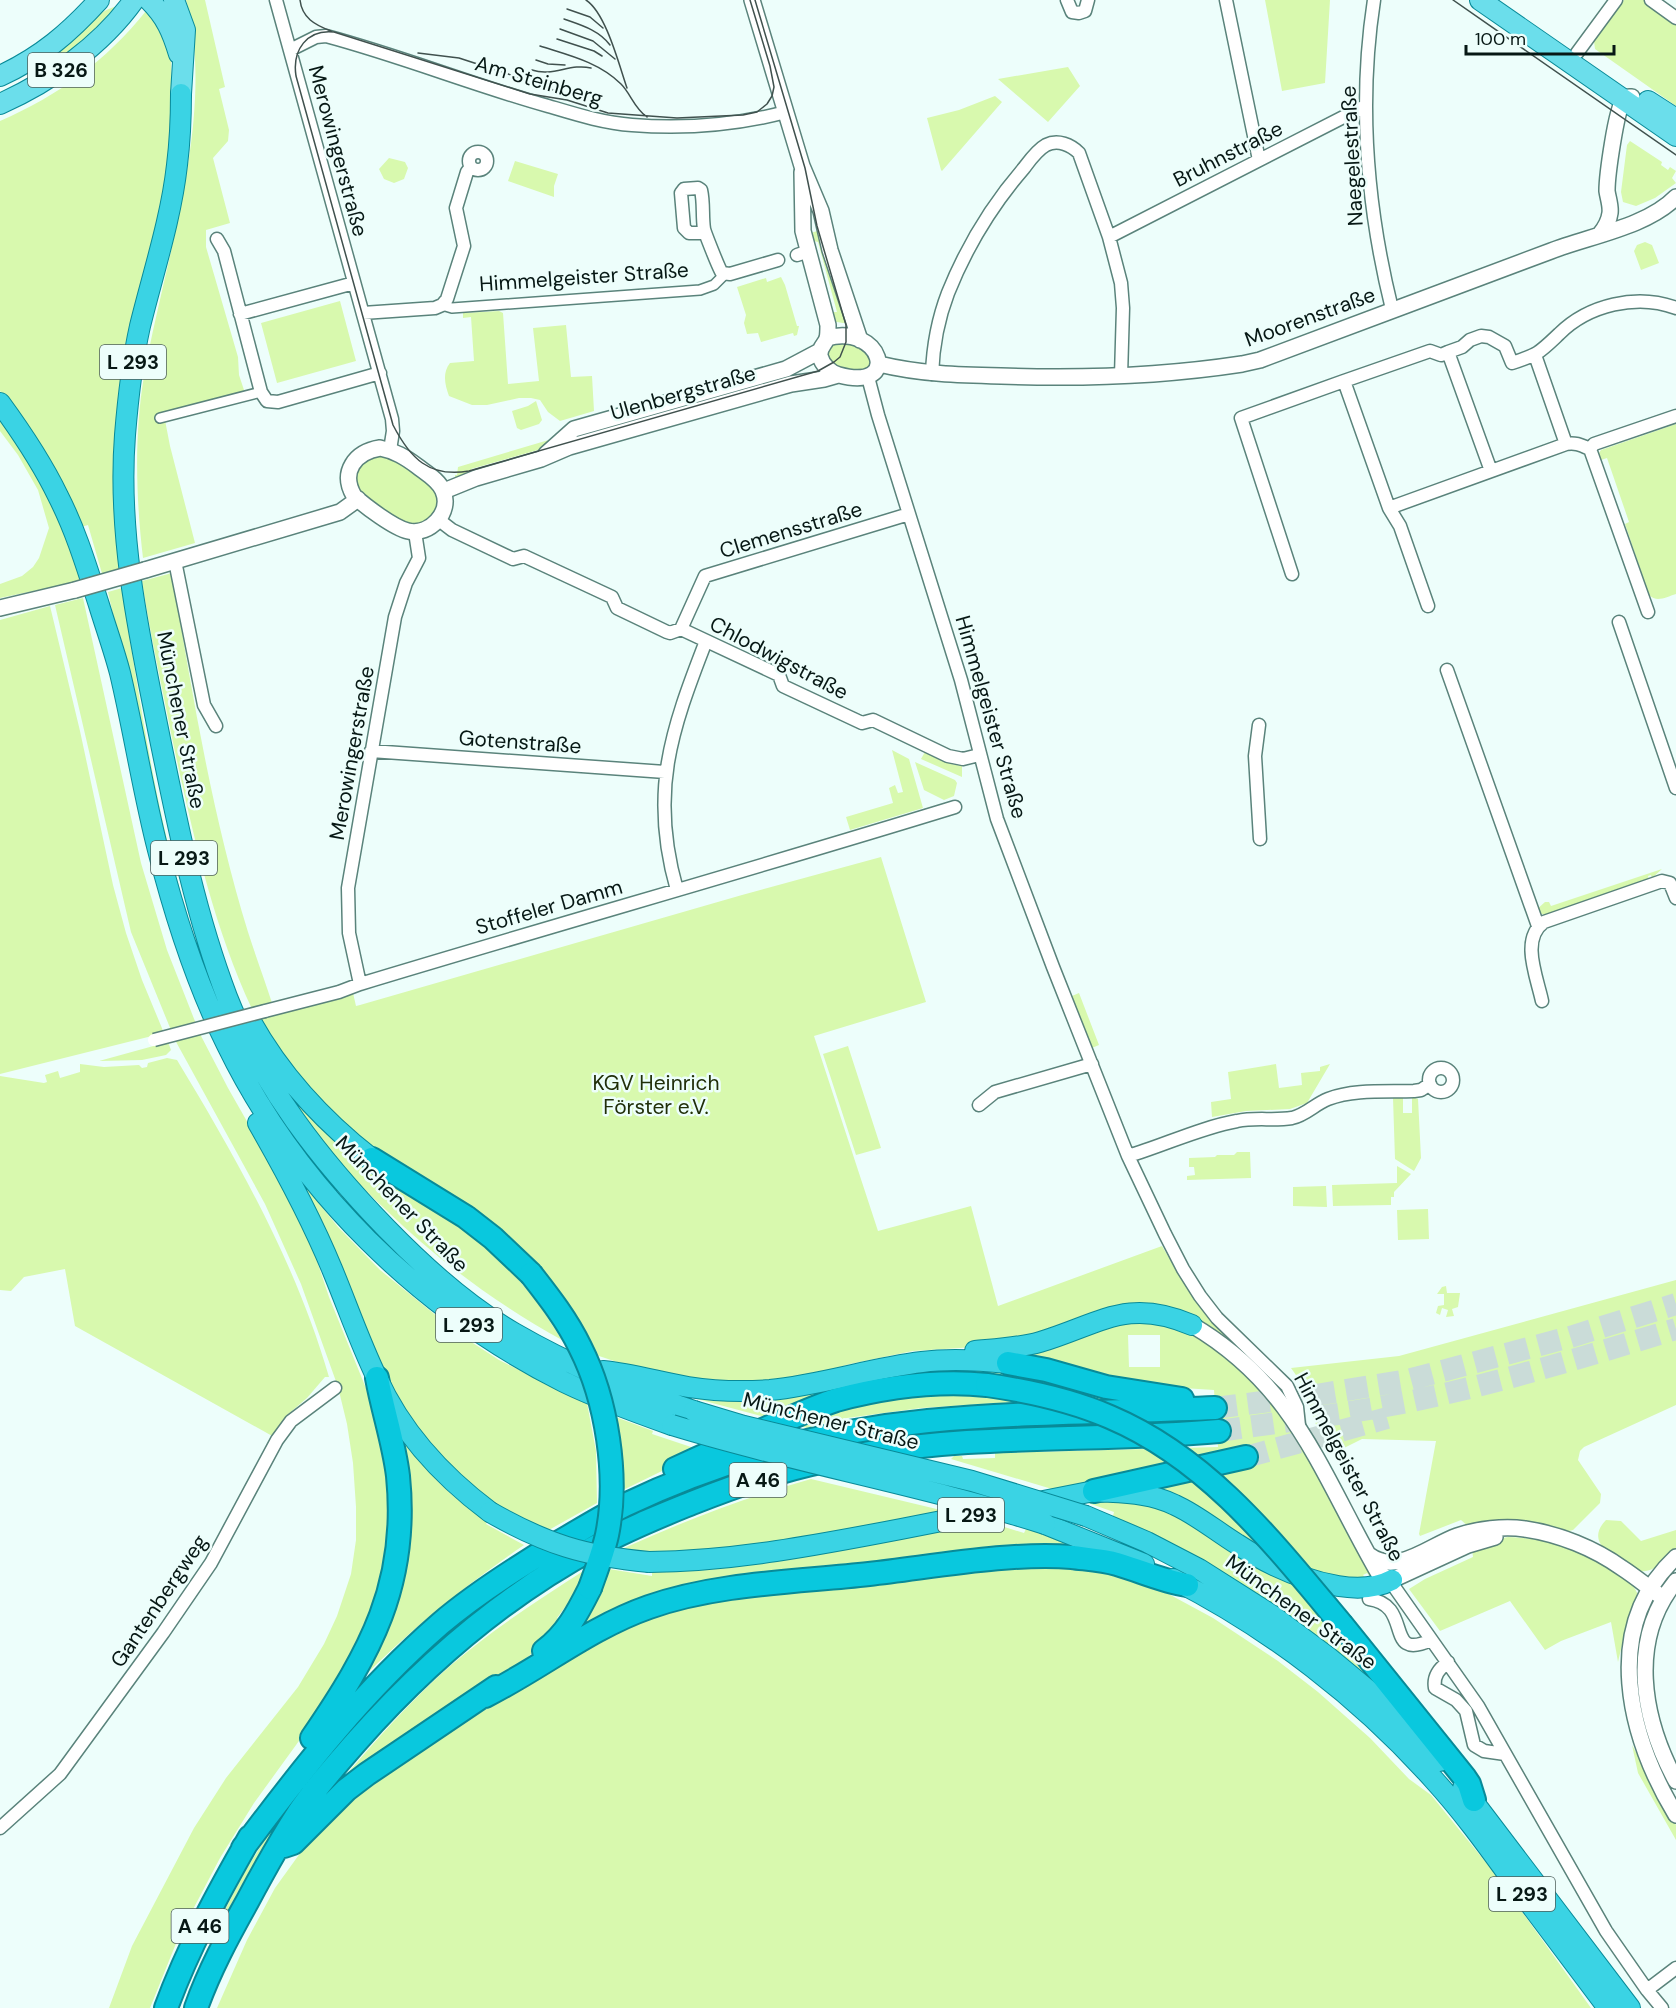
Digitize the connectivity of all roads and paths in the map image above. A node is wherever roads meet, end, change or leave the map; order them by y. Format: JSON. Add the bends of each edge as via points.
{"nodes":[{"id":1,"x":99,"y":0,"type":"edge"},
{"id":2,"x":134,"y":0,"type":"edge"},
{"id":3,"x":149,"y":0,"type":"edge"},
{"id":4,"x":276,"y":0,"type":"edge"},
{"id":5,"x":752,"y":0,"type":"edge"},
{"id":6,"x":1067,"y":0,"type":"edge"},
{"id":7,"x":1088,"y":0,"type":"edge"},
{"id":8,"x":1226,"y":0,"type":"edge"},
{"id":9,"x":1374,"y":0,"type":"edge"},
{"id":10,"x":1480,"y":0,"type":"edge"},
{"id":11,"x":1499,"y":0,"type":"edge"},
{"id":12,"x":1616,"y":0,"type":"edge"},
{"id":13,"x":1652,"y":0,"type":"edge"},
{"id":14,"x":177,"y":3,"type":"edge"},
{"id":15,"x":1676,"y":18,"type":"edge"},
{"id":16,"x":291,"y":50,"type":"junction"},
{"id":17,"x":1577,"y":53,"type":"junction"},
{"id":18,"x":182,"y":68,"type":"junction"},
{"id":19,"x":0,"y":76,"type":"edge"},
{"id":20,"x":182,"y":94,"type":"joint"},
{"id":21,"x":1633,"y":98,"type":"junction"},
{"id":22,"x":0,"y":104,"type":"edge"},
{"id":23,"x":1365,"y":105,"type":"junction"},
{"id":24,"x":786,"y":112,"type":"junction"},
{"id":25,"x":1676,"y":119,"type":"edge"},
{"id":26,"x":1676,"y":136,"type":"edge"},
{"id":27,"x":1259,"y":160,"type":"junction"},
{"id":28,"x":802,"y":166,"type":"junction"},
{"id":29,"x":471,"y":167,"type":"dead end"},
{"id":30,"x":1676,"y":197,"type":"edge"},
{"id":31,"x":1610,"y":212,"type":"junction"},
{"id":32,"x":1628,"y":224,"type":"junction"},
{"id":33,"x":704,"y":230,"type":"dead end"},
{"id":34,"x":1600,"y":234,"type":"junction"},
{"id":35,"x":1109,"y":237,"type":"junction"},
{"id":36,"x":217,"y":239,"type":"dead end"},
{"id":37,"x":778,"y":260,"type":"dead end"},
{"id":38,"x":725,"y":274,"type":"junction"},
{"id":39,"x":354,"y":283,"type":"junction"},
{"id":40,"x":442,"y":305,"type":"junction"},
{"id":41,"x":1676,"y":308,"type":"edge"},
{"id":42,"x":1392,"y":309,"type":"junction"},
{"id":43,"x":363,"y":313,"type":"junction"},
{"id":44,"x":240,"y":314,"type":"junction"},
{"id":45,"x":860,"y":340,"type":"junction"},
{"id":46,"x":824,"y":344,"type":"junction"},
{"id":47,"x":1448,"y":352,"type":"junction"},
{"id":48,"x":1535,"y":355,"type":"junction"},
{"id":49,"x":879,"y":364,"type":"junction"},
{"id":50,"x":380,"y":373,"type":"junction"},
{"id":51,"x":932,"y":374,"type":"junction"},
{"id":52,"x":838,"y":375,"type":"junction"},
{"id":53,"x":1121,"y":376,"type":"junction"},
{"id":54,"x":868,"y":377,"type":"junction"},
{"id":55,"x":1344,"y":381,"type":"junction"},
{"id":56,"x":261,"y":392,"type":"junction"},
{"id":57,"x":0,"y":403,"type":"edge"},
{"id":58,"x":1676,"y":416,"type":"edge"},
{"id":59,"x":160,"y":418,"type":"dead end"},
{"id":60,"x":1566,"y":444,"type":"junction"},
{"id":61,"x":1590,"y":449,"type":"junction"},
{"id":62,"x":390,"y":450,"type":"junction"},
{"id":63,"x":541,"y":459,"type":"junction"},
{"id":64,"x":1491,"y":471,"type":"junction"},
{"id":65,"x":444,"y":492,"type":"junction"},
{"id":66,"x":358,"y":499,"type":"junction"},
{"id":67,"x":1389,"y":508,"type":"junction"},
{"id":68,"x":909,"y":514,"type":"junction"},
{"id":69,"x":439,"y":520,"type":"junction"},
{"id":70,"x":415,"y":532,"type":"junction"},
{"id":71,"x":174,"y":561,"type":"junction"},
{"id":72,"x":1292,"y":574,"type":"dead end"},
{"id":73,"x":1428,"y":606,"type":"dead end"},
{"id":74,"x":0,"y":608,"type":"edge"},
{"id":75,"x":1648,"y":612,"type":"dead end"},
{"id":76,"x":1619,"y":622,"type":"dead end"},
{"id":77,"x":681,"y":629,"type":"junction"},
{"id":78,"x":706,"y":641,"type":"junction"},
{"id":79,"x":1447,"y":670,"type":"dead end"},
{"id":80,"x":1259,"y":725,"type":"dead end"},
{"id":81,"x":216,"y":726,"type":"dead end"},
{"id":82,"x":371,"y":751,"type":"junction"},
{"id":83,"x":979,"y":755,"type":"junction"},
{"id":84,"x":665,"y":772,"type":"junction"},
{"id":85,"x":1676,"y":788,"type":"edge"},
{"id":86,"x":955,"y":807,"type":"dead end"},
{"id":87,"x":1260,"y":839,"type":"dead end"},
{"id":88,"x":676,"y":890,"type":"junction"},
{"id":89,"x":1676,"y":898,"type":"edge"},
{"id":90,"x":1539,"y":926,"type":"junction"},
{"id":91,"x":222,"y":983,"type":"junction"},
{"id":92,"x":360,"y":984,"type":"junction"},
{"id":93,"x":1542,"y":1001,"type":"dead end"},
{"id":94,"x":154,"y":1040,"type":"dead end"},
{"id":95,"x":1092,"y":1064,"type":"junction"},
{"id":96,"x":1430,"y":1084,"type":"dead end"},
{"id":97,"x":250,"y":1088,"type":"junction"},
{"id":98,"x":979,"y":1105,"type":"dead end"},
{"id":99,"x":1128,"y":1156,"type":"junction"},
{"id":100,"x":372,"y":1160,"type":"joint"},
{"id":101,"x":1192,"y":1325,"type":"joint"},
{"id":102,"x":950,"y":1359,"type":"junction"},
{"id":103,"x":1008,"y":1363,"type":"joint"},
{"id":104,"x":583,"y":1370,"type":"junction"},
{"id":105,"x":377,"y":1378,"type":"junction"},
{"id":106,"x":335,"y":1388,"type":"dead end"},
{"id":107,"x":1299,"y":1426,"type":"junction"},
{"id":108,"x":1219,"y":1431,"type":"tunnel mouth"},
{"id":109,"x":1246,"y":1457,"type":"tunnel mouth"},
{"id":110,"x":1094,"y":1491,"type":"junction"},
{"id":111,"x":626,"y":1505,"type":"junction"},
{"id":112,"x":1548,"y":1535,"type":"junction"},
{"id":113,"x":1368,"y":1555,"type":"junction"},
{"id":114,"x":1676,"y":1557,"type":"edge"},
{"id":115,"x":1400,"y":1562,"type":"junction"},
{"id":116,"x":1392,"y":1580,"type":"junction"},
{"id":117,"x":1676,"y":1581,"type":"edge"},
{"id":118,"x":1186,"y":1586,"type":"junction"},
{"id":119,"x":1649,"y":1589,"type":"junction"},
{"id":120,"x":1663,"y":1598,"type":"junction"},
{"id":121,"x":1369,"y":1599,"type":"dead end"},
{"id":122,"x":1431,"y":1640,"type":"junction"},
{"id":123,"x":1448,"y":1662,"type":"junction"},
{"id":124,"x":485,"y":1696,"type":"junction"},
{"id":125,"x":1478,"y":1706,"type":"junction"},
{"id":126,"x":1468,"y":1717,"type":"junction"},
{"id":127,"x":1487,"y":1722,"type":"junction"},
{"id":128,"x":1504,"y":1754,"type":"junction"},
{"id":129,"x":1676,"y":1781,"type":"edge"},
{"id":130,"x":1474,"y":1800,"type":"junction"},
{"id":131,"x":1676,"y":1815,"type":"edge"},
{"id":132,"x":0,"y":1827,"type":"edge"},
{"id":133,"x":243,"y":1848,"type":"junction"},
{"id":134,"x":277,"y":1849,"type":"junction"},
{"id":135,"x":1676,"y":1968,"type":"edge"},
{"id":136,"x":1647,"y":1990,"type":"junction"},
{"id":137,"x":166,"y":2008,"type":"edge"},
{"id":138,"x":196,"y":2008,"type":"edge"},
{"id":139,"x":1608,"y":2008,"type":"edge"},
{"id":140,"x":1630,"y":2008,"type":"edge"},
{"id":141,"x":1662,"y":2008,"type":"edge"}],
"edges":[{"from":1,"to":19,"type":"main road","number":"B 326","via":[[61,39]]},
{"from":2,"to":22,"type":"main road","number":"B 326","via":[[78,58],[39,85]]},
{"from":3,"to":18,"type":"main road","via":[[168,23]]},
{"from":4,"to":16,"type":"street","name":"Merowingerstraße"},
{"from":5,"to":24,"type":"street"},
{"from":6,"to":7,"type":"street","via":[[1072,12],[1078,13],[1085,11]]},
{"from":8,"to":27,"type":"street"},
{"from":9,"to":23,"type":"street","name":"Naegelestraße"},
{"from":10,"to":21,"type":"main road"},
{"from":11,"to":17,"type":"main road"},
{"from":12,"to":17,"type":"street"},
{"from":13,"to":15,"type":"street"},
{"from":14,"to":18,"type":"main road","via":[[185,30]]},
{"from":16,"to":24,"type":"street","name":"Am Steinberg","via":[[326,36],[510,95],[633,125],[724,124]]},
{"from":16,"to":39,"type":"street","name":"Merowingerstraße"},
{"from":17,"to":21,"type":"main road"},
{"from":18,"to":20,"type":"main road"},
{"from":20,"to":91,"type":"highway","name":"Münchener Straße","number":"L 293","via":[[173,193],[132,370],[124,437],[125,524],[171,802]]},
{"from":21,"to":25,"type":"main road"},
{"from":21,"to":26,"type":"main road"},
{"from":21,"to":31,"type":"street","via":[[1616,127],[1608,173]]},
{"from":23,"to":27,"type":"street","name":"Bruhnstraße"},
{"from":23,"to":42,"type":"street","name":"Naegelestraße","via":[[1379,259]]},
{"from":24,"to":28,"type":"street"},
{"from":27,"to":35,"type":"street","name":"Bruhnstraße"},
{"from":28,"to":45,"type":"street","via":[[822,211],[830,250]]},
{"from":28,"to":46,"type":"street","via":[[803,253],[825,309],[828,325]]},
{"from":29,"to":40,"type":"street","via":[[456,208],[464,246]]},
{"from":30,"to":32,"type":"street","name":"Moorenstraße","via":[[1657,212]]},
{"from":31,"to":32,"type":"street"},
{"from":31,"to":34,"type":"street"},
{"from":32,"to":34,"type":"street","name":"Moorenstraße"},
{"from":33,"to":38,"type":"street","name":"Himmelgeister Straße","via":[[718,267]]},
{"from":34,"to":42,"type":"street","name":"Moorenstraße"},
{"from":35,"to":51,"type":"street","via":[[1079,153],[1065,144],[1054,143],[1040,150],[992,208],[965,256],[938,324]]},
{"from":35,"to":53,"type":"street","via":[[1124,308]]},
{"from":36,"to":44,"type":"street","via":[[224,251]]},
{"from":37,"to":38,"type":"street","name":"Himmelgeister Straße"},
{"from":38,"to":40,"type":"street","name":"Himmelgeister Straße","via":[[714,285],[700,290],[452,308]]},
{"from":39,"to":43,"type":"street","name":"Merowingerstraße"},
{"from":39,"to":44,"type":"street"},
{"from":40,"to":43,"type":"street"},
{"from":41,"to":48,"type":"street","via":[[1648,302],[1612,304],[1586,315]]},
{"from":42,"to":53,"type":"street","name":"Moorenstraße","via":[[1260,360]]},
{"from":43,"to":50,"type":"street","name":"Merowingerstraße"},
{"from":44,"to":56,"type":"street"},
{"from":45,"to":46,"type":"street","via":[[838,336]]},
{"from":45,"to":49,"type":"street","via":[[876,351]]},
{"from":46,"to":52,"type":"street","via":[[822,360]]},
{"from":46,"to":63,"type":"street","name":"Ulenbergstraße","via":[[786,369],[574,429]]},
{"from":47,"to":48,"type":"street","via":[[1480,336],[1505,346],[1512,363]]},
{"from":47,"to":55,"type":"street","via":[[1441,355],[1430,351]]},
{"from":47,"to":64,"type":"street"},
{"from":48,"to":60,"type":"street"},
{"from":49,"to":51,"type":"street","name":"Moorenstraße"},
{"from":49,"to":54,"type":"street"},
{"from":50,"to":56,"type":"street","via":[[278,402],[267,400]]},
{"from":50,"to":62,"type":"street","name":"Merowingerstraße","via":[[392,418]]},
{"from":51,"to":53,"type":"street","name":"Moorenstraße"},
{"from":52,"to":54,"type":"street"},
{"from":52,"to":63,"type":"street","name":"Ulenbergstraße","via":[[791,384],[570,447]]},
{"from":54,"to":68,"type":"street","name":"Himmelgeister Straße"},
{"from":55,"to":67,"type":"street"},
{"from":55,"to":72,"type":"street","via":[[1241,418]]},
{"from":56,"to":59,"type":"street"},
{"from":57,"to":97,"type":"highway","name":"Münchener Straße","number":"L 293","via":[[59,497],[84,558],[119,672],[176,915],[204,994]]},
{"from":58,"to":61,"type":"street","via":[[1594,444]]},
{"from":60,"to":61,"type":"street","via":[[1573,442]]},
{"from":60,"to":64,"type":"street"},
{"from":61,"to":75,"type":"street"},
{"from":62,"to":65,"type":"street","via":[[434,479]]},
{"from":62,"to":66,"type":"street","via":[[370,450],[354,461],[349,478]]},
{"from":63,"to":65,"type":"street","name":"Ulenbergstraße"},
{"from":64,"to":67,"type":"street"},
{"from":65,"to":69,"type":"street"},
{"from":66,"to":70,"type":"street","via":[[401,529]]},
{"from":66,"to":71,"type":"street","via":[[340,512]]},
{"from":67,"to":73,"type":"street","via":[[1400,526]]},
{"from":68,"to":77,"type":"street","name":"Clemensstraße","via":[[705,576]]},
{"from":68,"to":83,"type":"street","name":"Himmelgeister Straße","via":[[961,680]]},
{"from":69,"to":70,"type":"street"},
{"from":69,"to":77,"type":"street","name":"Chlodwigstraße","via":[[513,559],[524,556],[612,597],[617,608],[667,632]]},
{"from":70,"to":82,"type":"street","name":"Merowingerstraße","via":[[418,558],[395,617]]},
{"from":71,"to":74,"type":"street","bridge":true},
{"from":71,"to":81,"type":"street","via":[[204,705]]},
{"from":76,"to":85,"type":"street"},
{"from":77,"to":78,"type":"street","name":"Chlodwigstraße"},
{"from":78,"to":83,"type":"street","name":"Chlodwigstraße","via":[[779,675],[783,686],[862,723],[873,720],[956,759]]},
{"from":78,"to":84,"type":"street","via":[[678,718]]},
{"from":79,"to":90,"type":"street"},
{"from":80,"to":87,"type":"street","via":[[1255,756]]},
{"from":82,"to":84,"type":"street","name":"Gotenstraße"},
{"from":82,"to":92,"type":"street","name":"Merowingerstraße","via":[[348,888],[349,933]]},
{"from":83,"to":95,"type":"street","name":"Himmelgeister Straße","via":[[997,819]]},
{"from":84,"to":88,"type":"street","via":[[664,826]]},
{"from":86,"to":88,"type":"street","name":"Stoffeler Damm"},
{"from":88,"to":92,"type":"street","name":"Stoffeler Damm"},
{"from":89,"to":90,"type":"street","via":[[1670,883],[1662,881]]},
{"from":90,"to":93,"type":"street","via":[[1531,946]]},
{"from":91,"to":100,"type":"highway","via":[[238,994],[285,1076],[319,1114]]},
{"from":91,"to":104,"type":"highway","name":"Münchener Straße","number":"L 293","via":[[266,1077],[305,1136],[349,1189],[412,1254],[459,1295],[511,1332]]},
{"from":92,"to":94,"type":"street","name":"Stoffeler Damm","bridge":true},
{"from":95,"to":98,"type":"street","via":[[995,1092]]},
{"from":95,"to":99,"type":"street","name":"Himmelgeister Straße"},
{"from":96,"to":99,"type":"street","via":[[1414,1091],[1337,1097],[1290,1118],[1215,1125]]},
{"from":97,"to":105,"type":"highway","number":"L 293","via":[[258,1122],[300,1198]]},
{"from":97,"to":118,"type":"highway","name":"Münchener Straße","number":"L 293","bridge":true,"via":[[319,1186],[406,1277],[456,1317],[562,1381],[672,1425],[1045,1524],[1142,1563]]},
{"from":99,"to":107,"type":"street","name":"Himmelgeister Straße","via":[[1200,1296],[1217,1318],[1287,1386],[1297,1407]]},
{"from":100,"to":124,"type":"highway","bridge":true,"via":[[466,1217],[531,1274],[581,1347],[604,1417],[611,1508],[607,1536],[590,1588],[576,1616],[553,1645]]},
{"from":101,"to":102,"type":"highway","via":[[1146,1312],[1114,1315],[1041,1342],[976,1351]]},
{"from":101,"to":107,"type":"street","via":[[1246,1364]]},
{"from":102,"to":103,"type":"highway"},
{"from":102,"to":104,"type":"highway","via":[[769,1390],[717,1390]]},
{"from":103,"to":111,"type":"highway","number":"A 46","via":[[1215,1408],[1018,1414],[877,1428],[819,1438],[714,1468]]},
{"from":104,"to":130,"type":"highway","name":"Münchener Straße","number":"L 293","bridge":true,"via":[[648,1396],[744,1426],[972,1481],[1086,1516],[1147,1542],[1199,1569],[1328,1657],[1381,1701]]},
{"from":105,"to":110,"type":"highway","number":"L 293","bridge":true,"via":[[394,1410],[430,1460],[456,1487],[490,1512],[546,1541],[619,1559],[696,1561],[758,1555]]},
{"from":105,"to":133,"type":"highway","via":[[393,1449],[400,1525],[386,1604],[351,1677]]},
{"from":106,"to":132,"type":"street","name":"Gantenbergweg","via":[[291,1421],[277,1440],[211,1563],[60,1774]]},
{"from":107,"to":113,"type":"street","name":"Himmelgeister Straße"},
{"from":108,"to":134,"type":"highway","number":"A 46","via":[[1169,1436],[1008,1439],[881,1451],[774,1474],[660,1516],[551,1573],[466,1634],[408,1686],[331,1771]]},
{"from":109,"to":110,"type":"highway"},
{"from":110,"to":116,"type":"highway","via":[[1157,1497],[1263,1561],[1324,1584],[1363,1588]]},
{"from":111,"to":130,"type":"highway","bridge":true,"via":[[641,1487],[674,1469],[835,1401],[920,1385],[962,1382],[1042,1394],[1081,1406],[1134,1429],[1180,1457],[1239,1507],[1342,1625],[1466,1779]]},
{"from":111,"to":133,"type":"highway","number":"A 46","via":[[527,1561],[441,1624],[324,1742]]},
{"from":112,"to":115,"type":"street","via":[[1519,1529],[1473,1532]]},
{"from":112,"to":116,"type":"street","via":[[1511,1534],[1484,1539]]},
{"from":112,"to":119,"type":"street","via":[[1601,1554]]},
{"from":113,"to":115,"type":"street","via":[[1377,1562]]},
{"from":113,"to":116,"type":"street","name":"Himmelgeister Straße","via":[[1379,1574]]},
{"from":114,"to":119,"type":"street"},
{"from":115,"to":116,"type":"street"},
{"from":116,"to":122,"type":"street","name":"Himmelgeister Straße"},
{"from":117,"to":120,"type":"street"},
{"from":118,"to":124,"type":"highway","via":[[1117,1564],[1042,1556],[714,1592],[615,1620]]},
{"from":118,"to":139,"type":"highway","name":"Münchener Straße","number":"L 293","via":[[1265,1633],[1384,1727],[1474,1829]]},
{"from":119,"to":120,"type":"street"},
{"from":119,"to":131,"type":"street","via":[[1629,1648],[1630,1684],[1635,1717],[1655,1776]]},
{"from":120,"to":129,"type":"street","via":[[1648,1635],[1646,1682],[1656,1734]]},
{"from":121,"to":122,"type":"street","via":[[1392,1612],[1402,1641],[1421,1644]]},
{"from":122,"to":123,"type":"street","name":"Himmelgeister Straße"},
{"from":123,"to":125,"type":"street","name":"Himmelgeister Straße"},
{"from":123,"to":126,"type":"street","via":[[1440,1668],[1435,1688],[1456,1700]]},
{"from":124,"to":134,"type":"highway","via":[[367,1773],[294,1843]]},
{"from":125,"to":126,"type":"street","via":[[1470,1708]]},
{"from":125,"to":127,"type":"street","name":"Himmelgeister Straße"},
{"from":126,"to":127,"type":"street","via":[[1475,1725]]},
{"from":126,"to":128,"type":"street","via":[[1474,1745]]},
{"from":127,"to":128,"type":"street","name":"Himmelgeister Straße"},
{"from":128,"to":136,"type":"street","name":"Himmelgeister Straße","via":[[1606,1931]]},
{"from":130,"to":140,"type":"highway","name":"Münchener Straße","number":"L 293"},
{"from":133,"to":137,"type":"highway","number":"A 46","via":[[196,1934]]},
{"from":134,"to":138,"type":"highway","number":"A 46","via":[[229,1933]]},
{"from":135,"to":136,"type":"street"},
{"from":136,"to":141,"type":"street","name":"Himmelgeister Straße"}]}
